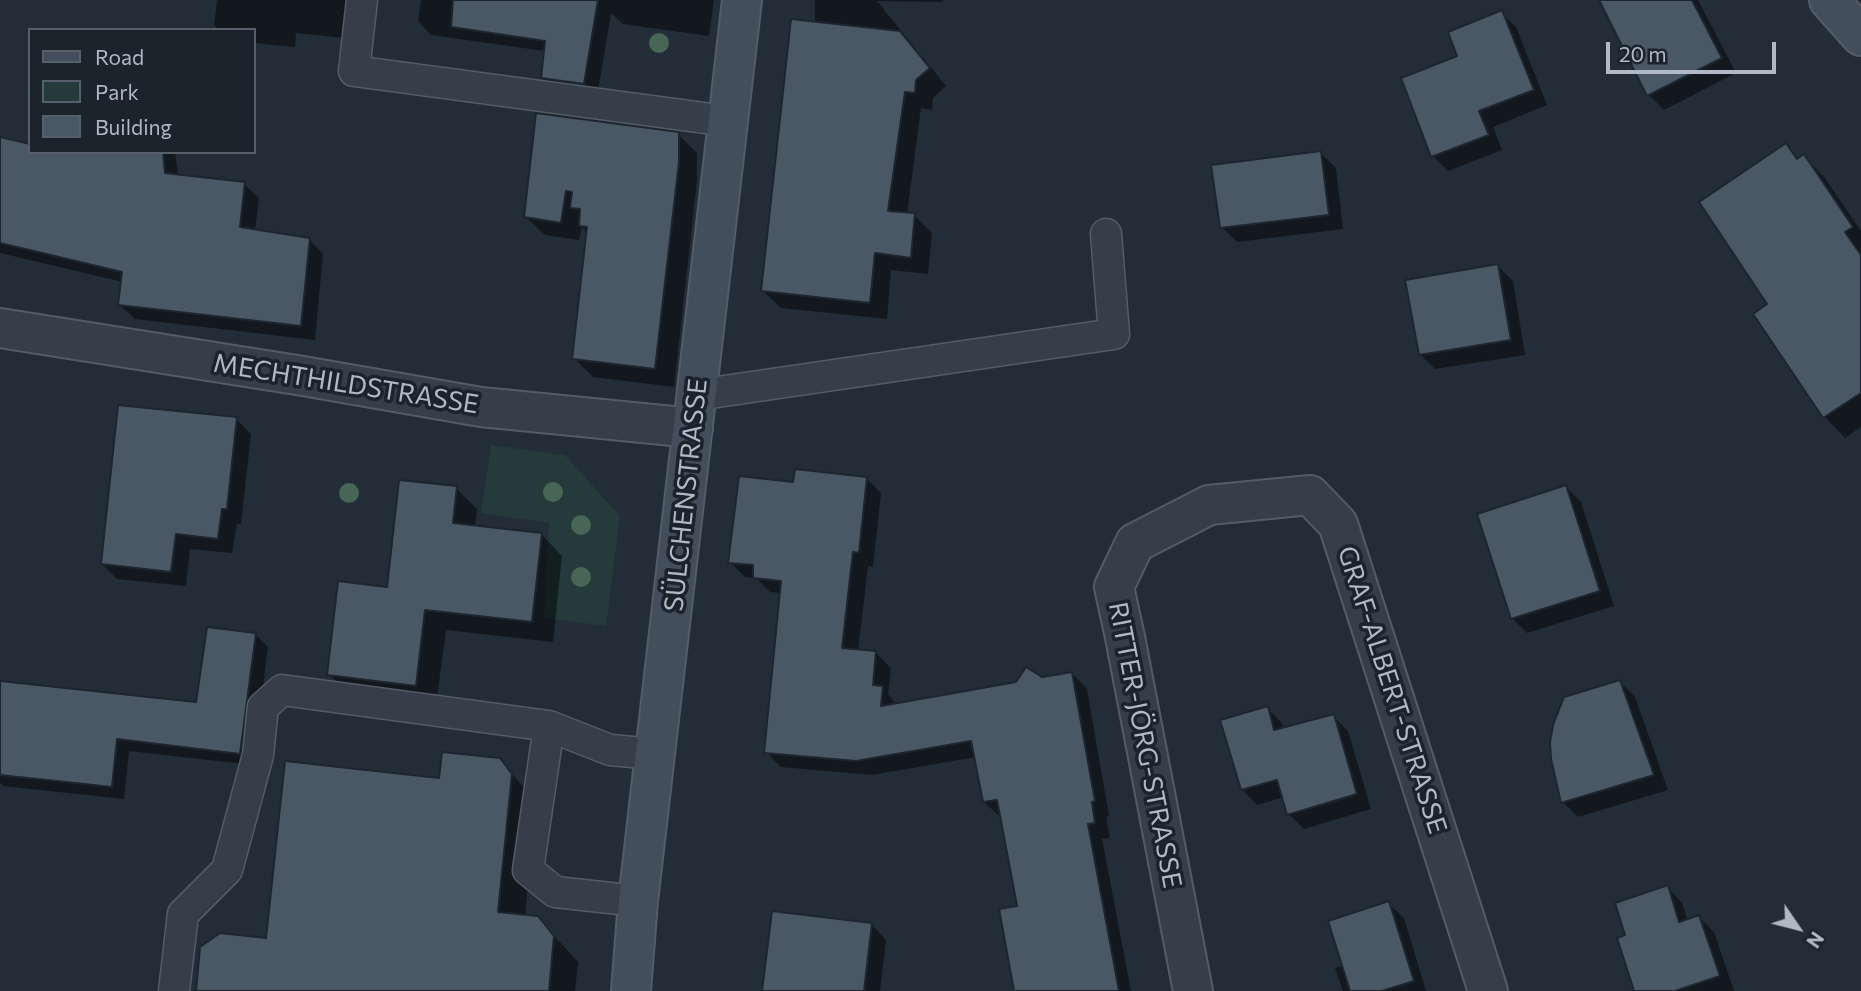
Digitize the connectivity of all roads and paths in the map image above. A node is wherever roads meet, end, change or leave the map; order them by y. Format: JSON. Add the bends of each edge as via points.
{"nodes":[{"id":1,"x":362,"y":0,"type":"edge"},
{"id":2,"x":742,"y":0,"type":"edge"},
{"id":3,"x":1829,"y":0,"type":"edge"},
{"id":4,"x":1861,"y":36,"type":"edge"},
{"id":5,"x":727,"y":121,"type":"junction"},
{"id":6,"x":1106,"y":234,"type":"dead end"},
{"id":7,"x":0,"y":328,"type":"edge"},
{"id":8,"x":695,"y":412,"type":"junction"},
{"id":9,"x":1209,"y":505,"type":"joint"},
{"id":10,"x":549,"y":726,"type":"junction"},
{"id":11,"x":655,"y":754,"type":"junction"},
{"id":12,"x":638,"y":901,"type":"junction"},
{"id":13,"x":174,"y":991,"type":"edge"},
{"id":14,"x":631,"y":991,"type":"edge"},
{"id":15,"x":1193,"y":991,"type":"edge"},
{"id":16,"x":1488,"y":991,"type":"edge"}],
"edges":[{"from":1,"to":5,"type":"lane","via":[[354,71]]},
{"from":2,"to":5,"type":"main road","name":"SÜLCHENSTRASSE"},
{"from":3,"to":4,"type":"main road"},
{"from":5,"to":8,"type":"main road","name":"SÜLCHENSTRASSE"},
{"from":6,"to":8,"type":"lane","via":[[1114,334]]},
{"from":7,"to":8,"type":"street","name":"MECHTHILDSTRASSE","via":[[481,407]]},
{"from":8,"to":11,"type":"main road","name":"SÜLCHENSTRASSE"},
{"from":9,"to":15,"type":"street","name":"RITTER-JÖRG-STRASSE","via":[[1135,543],[1114,587]]},
{"from":9,"to":16,"type":"street","name":"GRAF-ALBERT-STRASSE","via":[[1310,495],[1338,524]]},
{"from":10,"to":11,"type":"lane","via":[[610,750]]},
{"from":10,"to":12,"type":"lane","via":[[528,870],[555,892]]},
{"from":10,"to":13,"type":"lane","via":[[282,690],[263,707],[258,755],[227,870],[183,914]]},
{"from":11,"to":12,"type":"main road","name":"SÜLCHENSTRASSE"},
{"from":12,"to":14,"type":"main road","name":"SÜLCHENSTRASSE"}]}
